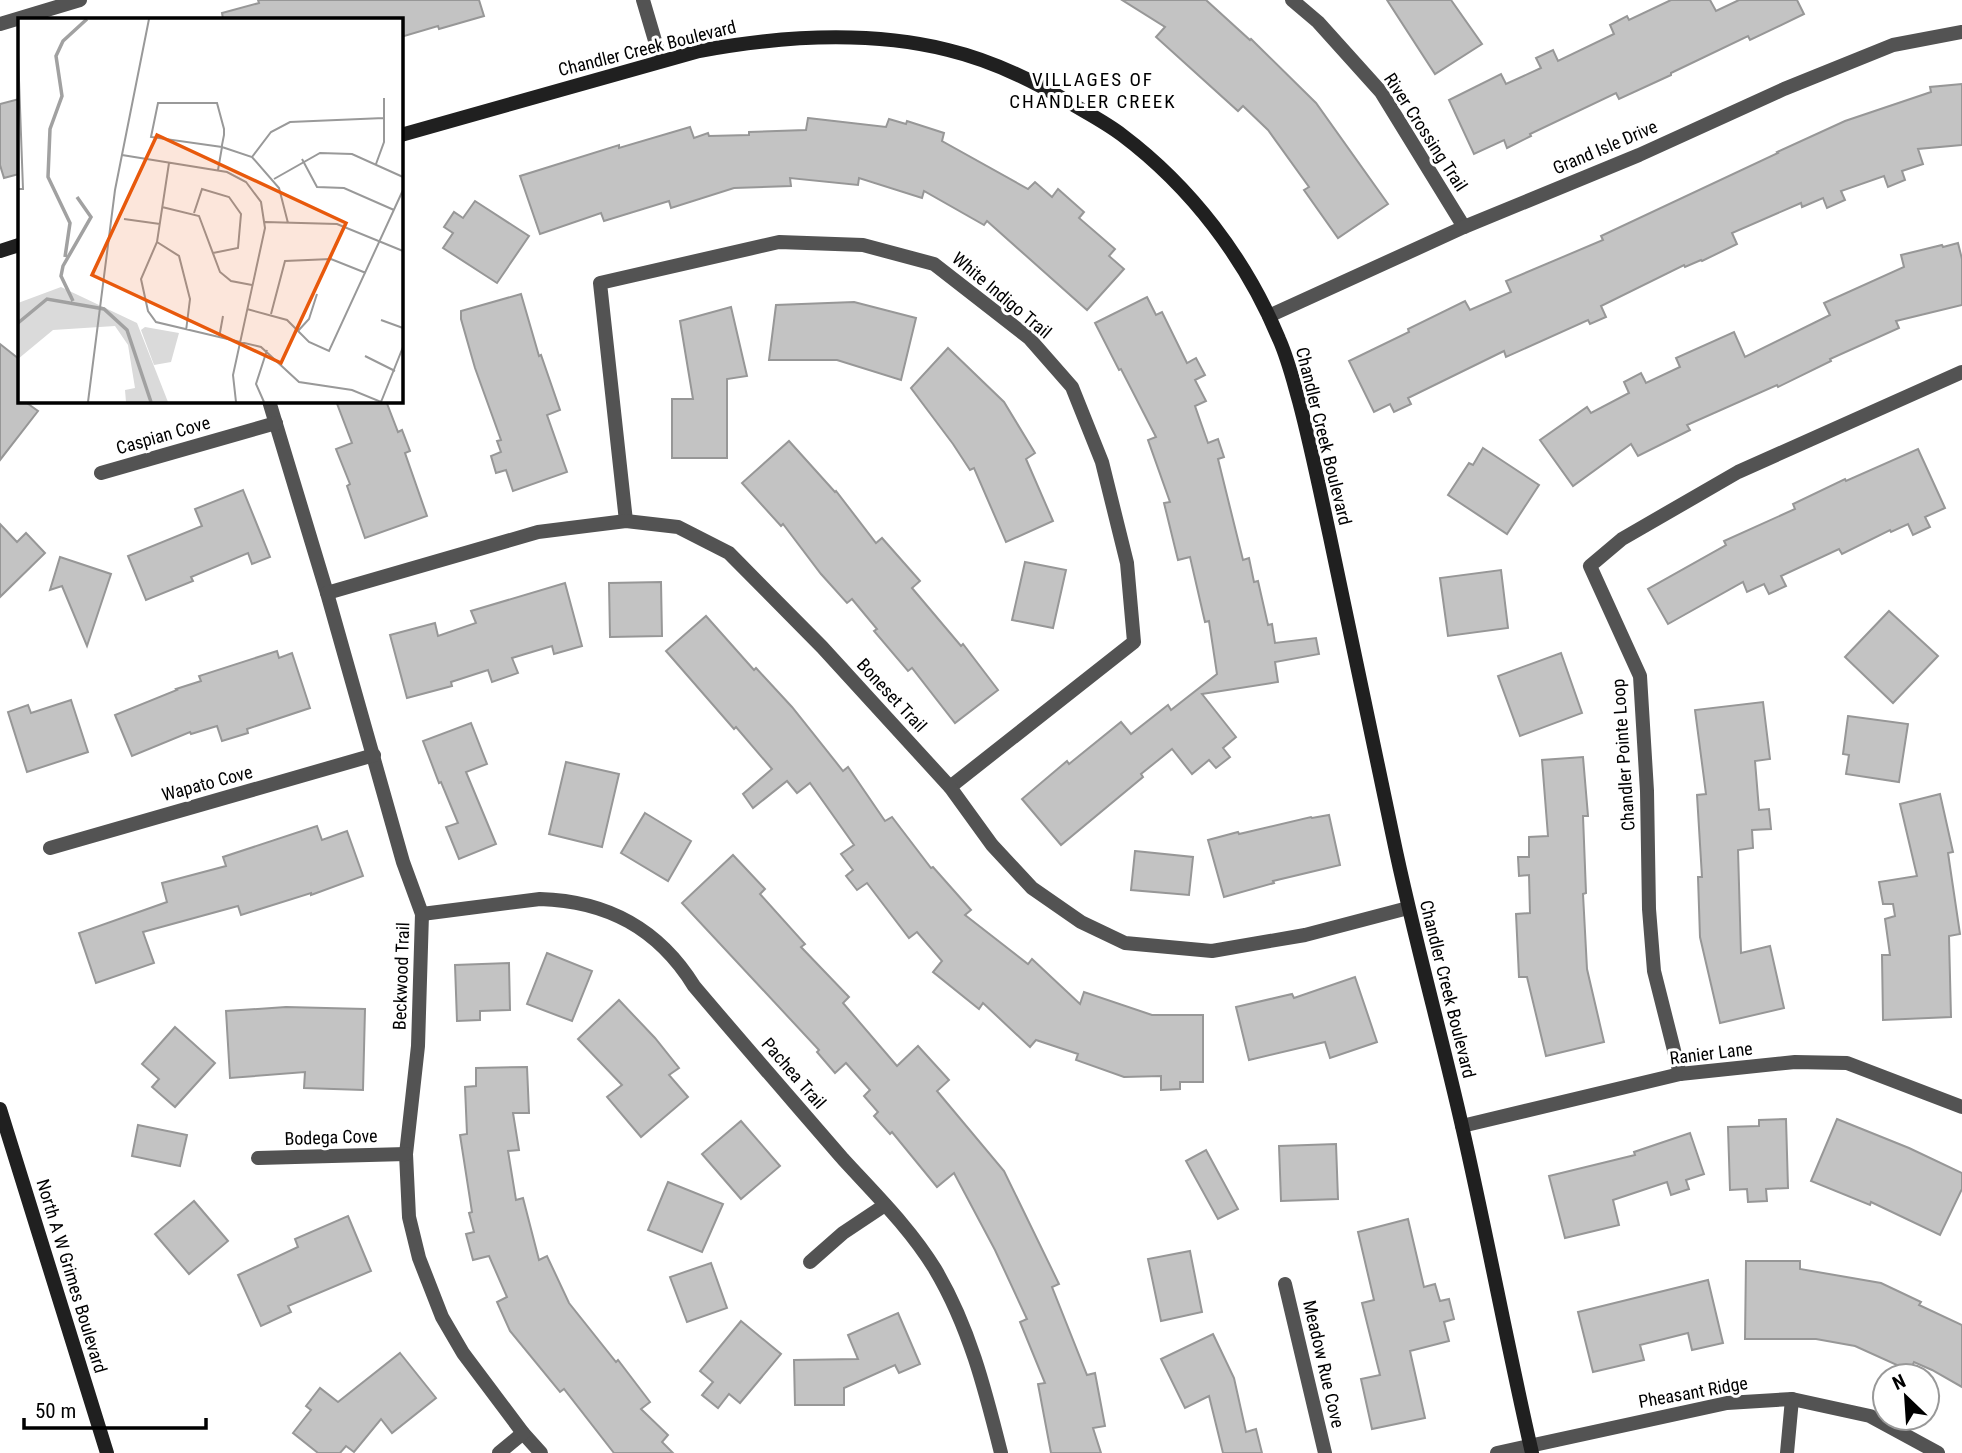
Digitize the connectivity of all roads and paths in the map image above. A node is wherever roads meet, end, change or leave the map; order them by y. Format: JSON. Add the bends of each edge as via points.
{"nodes":[{"id":1,"x":80,"y":0,"type":"edge"},
{"id":2,"x":643,"y":0,"type":"edge"},
{"id":3,"x":1292,"y":0,"type":"edge"},
{"id":4,"x":20,"y":18,"type":"edge"},
{"id":5,"x":18,"y":19,"type":"edge"},
{"id":6,"x":0,"y":24,"type":"edge"},
{"id":7,"x":1962,"y":32,"type":"edge"},
{"id":8,"x":661,"y":61,"type":"junction"},
{"id":9,"x":402,"y":135,"type":"edge"},
{"id":10,"x":1464,"y":228,"type":"junction"},
{"id":11,"x":18,"y":245,"type":"edge"},
{"id":12,"x":0,"y":251,"type":"edge"},
{"id":13,"x":1269,"y":316,"type":"junction"},
{"id":14,"x":1962,"y":372,"type":"edge"},
{"id":15,"x":269,"y":402,"type":"edge"},
{"id":16,"x":276,"y":423,"type":"junction"},
{"id":17,"x":100,"y":473,"type":"dead end"},
{"id":18,"x":626,"y":521,"type":"junction"},
{"id":19,"x":327,"y":593,"type":"junction"},
{"id":20,"x":374,"y":755,"type":"junction"},
{"id":21,"x":950,"y":786,"type":"junction"},
{"id":22,"x":50,"y":848,"type":"dead end"},
{"id":23,"x":1408,"y":908,"type":"junction"},
{"id":24,"x":422,"y":914,"type":"junction"},
{"id":25,"x":1680,"y":1074,"type":"junction"},
{"id":26,"x":1962,"y":1107,"type":"edge"},
{"id":27,"x":0,"y":1110,"type":"edge"},
{"id":28,"x":1462,"y":1126,"type":"junction"},
{"id":29,"x":406,"y":1154,"type":"junction"},
{"id":30,"x":258,"y":1158,"type":"dead end"},
{"id":31,"x":884,"y":1205,"type":"junction"},
{"id":32,"x":810,"y":1262,"type":"dead end"},
{"id":33,"x":1285,"y":1284,"type":"dead end"},
{"id":34,"x":1791,"y":1399,"type":"junction"},
{"id":35,"x":523,"y":1433,"type":"junction"},
{"id":36,"x":1531,"y":1450,"type":"edge"},
{"id":37,"x":107,"y":1453,"type":"edge"},
{"id":38,"x":499,"y":1453,"type":"edge"},
{"id":39,"x":541,"y":1453,"type":"edge"},
{"id":40,"x":1001,"y":1453,"type":"edge"},
{"id":41,"x":1325,"y":1453,"type":"edge"},
{"id":42,"x":1497,"y":1453,"type":"edge"},
{"id":43,"x":1787,"y":1453,"type":"edge"},
{"id":44,"x":1938,"y":1453,"type":"edge"}],
"edges":[{"from":1,"to":4,"type":"street"},
{"from":2,"to":8,"type":"street"},
{"from":3,"to":10,"type":"street","name":"River Crossing Trail","via":[[1381,92]]},
{"from":5,"to":6,"type":"street"},
{"from":7,"to":10,"type":"street","name":"Grand Isle Drive","via":[[1893,45]]},
{"from":8,"to":9,"type":"street","name":"Chandler Creek Boulevard"},
{"from":8,"to":13,"type":"street","name":"Chandler Creek Boulevard","via":[[740,44],[836,37],[946,49],[1008,71],[1119,132],[1177,183],[1232,251]]},
{"from":10,"to":13,"type":"street","name":"Grand Isle Drive"},
{"from":11,"to":12,"type":"street"},
{"from":13,"to":23,"type":"street","name":"Chandler Creek Boulevard","via":[[1290,368],[1312,454]]},
{"from":14,"to":25,"type":"street","name":"Chandler Pointe Loop","via":[[1738,472],[1622,539],[1591,566],[1640,676],[1654,971]]},
{"from":15,"to":16,"type":"street","name":"Beckwood Trail"},
{"from":16,"to":17,"type":"street","name":"Caspian Cove"},
{"from":16,"to":19,"type":"street","name":"Beckwood Trail"},
{"from":18,"to":19,"type":"street","name":"Boneset Trail","via":[[538,532]]},
{"from":18,"to":21,"type":"street","name":"Boneset Trail","via":[[678,527],[729,553]]},
{"from":18,"to":21,"type":"street","name":"White Indigo Trail","via":[[600,282],[779,242],[863,245],[934,264],[1029,338],[1073,387],[1102,462],[1127,563],[1134,642]]},
{"from":19,"to":20,"type":"street","name":"Beckwood Trail"},
{"from":20,"to":22,"type":"street","name":"Wapato Cove"},
{"from":20,"to":24,"type":"street","name":"Beckwood Trail"},
{"from":21,"to":23,"type":"street","name":"Boneset Trail","via":[[992,845],[1032,888],[1081,922],[1125,943],[1212,951],[1305,935]]},
{"from":23,"to":28,"type":"street","name":"Chandler Creek Boulevard"},
{"from":24,"to":29,"type":"street","name":"Beckwood Trail","via":[[418,1046]]},
{"from":24,"to":31,"type":"street","name":"Pachea Trail","via":[[557,899],[622,916],[663,946]]},
{"from":25,"to":26,"type":"street","name":"Ranier Lane","via":[[1795,1062],[1847,1063]]},
{"from":25,"to":28,"type":"street","name":"Ranier Lane"},
{"from":27,"to":37,"type":"street","name":"North A W Grimes Boulevard"},
{"from":28,"to":36,"type":"street","name":"Chandler Creek Boulevard"},
{"from":29,"to":30,"type":"street","name":"Bodega Cove"},
{"from":29,"to":35,"type":"street","name":"Beckwood Trail","via":[[409,1217],[433,1298],[463,1353]]},
{"from":31,"to":32,"type":"street"},
{"from":31,"to":40,"type":"street","name":"Pachea Trail","via":[[935,1269],[962,1323]]},
{"from":33,"to":41,"type":"street","name":"Meadow Rue Cove"},
{"from":34,"to":36,"type":"street","name":"Pheasant Ridge","via":[[1727,1403]]},
{"from":34,"to":43,"type":"street"},
{"from":34,"to":44,"type":"street","name":"Pheasant Ridge","via":[[1870,1416]]},
{"from":35,"to":38,"type":"street"},
{"from":35,"to":39,"type":"street","name":"Beckwood Trail"},
{"from":36,"to":42,"type":"street"}]}
